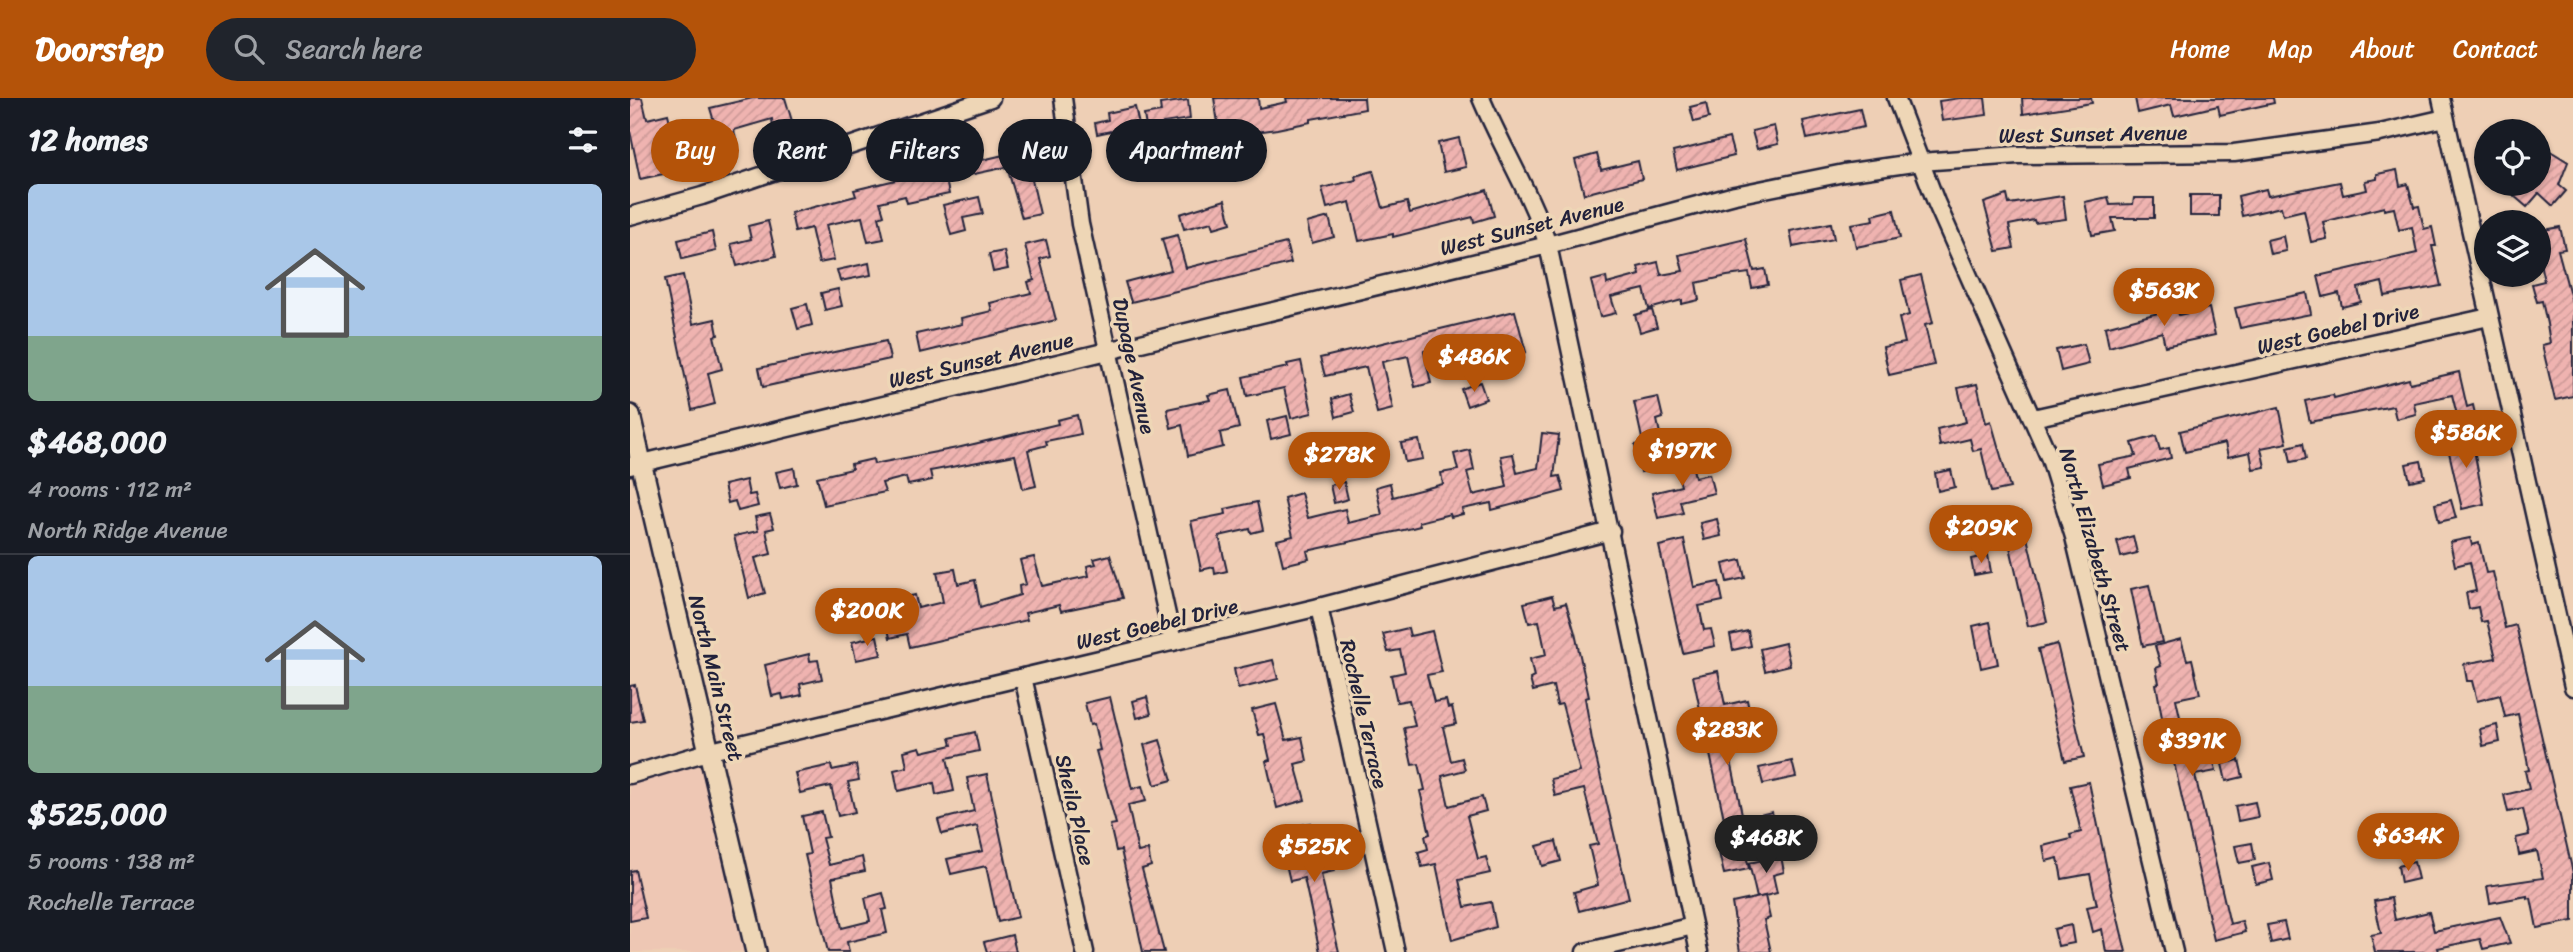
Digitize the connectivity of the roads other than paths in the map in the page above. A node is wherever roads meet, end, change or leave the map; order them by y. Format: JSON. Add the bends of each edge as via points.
{"nodes":[{"id":1,"x":991,"y":98,"type":"edge"},
{"id":2,"x":1063,"y":98,"type":"edge"},
{"id":3,"x":1481,"y":98,"type":"edge"},
{"id":4,"x":1896,"y":98,"type":"edge"},
{"id":5,"x":2441,"y":98,"type":"edge"},
{"id":6,"x":2445,"y":118,"type":"junction"},
{"id":7,"x":1920,"y":162,"type":"junction"},
{"id":8,"x":630,"y":216,"type":"edge"},
{"id":9,"x":1548,"y":245,"type":"junction"},
{"id":10,"x":2489,"y":317,"type":"junction"},
{"id":11,"x":1109,"y":351,"type":"junction"},
{"id":12,"x":630,"y":415,"type":"edge"},
{"id":13,"x":2033,"y":418,"type":"junction"},
{"id":14,"x":635,"y":465,"type":"edge"},
{"id":15,"x":1611,"y":531,"type":"junction"},
{"id":16,"x":1319,"y":607,"type":"junction"},
{"id":17,"x":1173,"y":642,"type":"junction"},
{"id":18,"x":1023,"y":677,"type":"junction"},
{"id":19,"x":2573,"y":687,"type":"edge"},
{"id":20,"x":711,"y":751,"type":"junction"},
{"id":21,"x":630,"y":775,"type":"edge"},
{"id":22,"x":1693,"y":926,"type":"junction"},
{"id":23,"x":756,"y":952,"type":"edge"},
{"id":24,"x":1085,"y":952,"type":"edge"},
{"id":25,"x":1396,"y":952,"type":"edge"},
{"id":26,"x":1585,"y":952,"type":"edge"},
{"id":27,"x":1699,"y":952,"type":"edge"},
{"id":28,"x":2175,"y":952,"type":"edge"}],
"edges":[{"from":1,"to":8,"type":"street"},
{"from":2,"to":11,"type":"street","name":"Dupage Avenue","via":[[1080,224]]},
{"from":3,"to":9,"type":"street","via":[[1530,196]]},
{"from":4,"to":7,"type":"street","name":"North Elizabeth Street"},
{"from":5,"to":6,"type":"street"},
{"from":6,"to":7,"type":"street","name":"West Sunset Avenue","via":[[2380,133],[2234,153],[2018,155]]},
{"from":6,"to":10,"type":"street"},
{"from":7,"to":9,"type":"street","name":"West Sunset Avenue","via":[[1735,195]]},
{"from":7,"to":13,"type":"street","name":"North Elizabeth Street"},
{"from":9,"to":11,"type":"street","name":"West Sunset Avenue"},
{"from":9,"to":15,"type":"street"},
{"from":10,"to":13,"type":"street","name":"West Goebel Drive"},
{"from":10,"to":19,"type":"street"},
{"from":11,"to":14,"type":"street","name":"West Sunset Avenue"},
{"from":11,"to":17,"type":"street","name":"Dupage Avenue"},
{"from":12,"to":14,"type":"street","name":"North Main Street"},
{"from":13,"to":28,"type":"street","name":"North Elizabeth Street","via":[[2074,537]]},
{"from":14,"to":20,"type":"street","name":"North Main Street"},
{"from":15,"to":16,"type":"street","name":"West Goebel Drive"},
{"from":15,"to":22,"type":"street"},
{"from":16,"to":17,"type":"street","name":"West Goebel Drive"},
{"from":16,"to":25,"type":"street","name":"Rochelle Terrace"},
{"from":17,"to":18,"type":"street","name":"West Goebel Drive"},
{"from":18,"to":20,"type":"street","name":"West Goebel Drive"},
{"from":18,"to":24,"type":"street","name":"Sheila Place"},
{"from":20,"to":21,"type":"street","name":"West Goebel Drive"},
{"from":20,"to":23,"type":"street","name":"North Main Street"},
{"from":22,"to":26,"type":"street"},
{"from":22,"to":27,"type":"street"}]}
